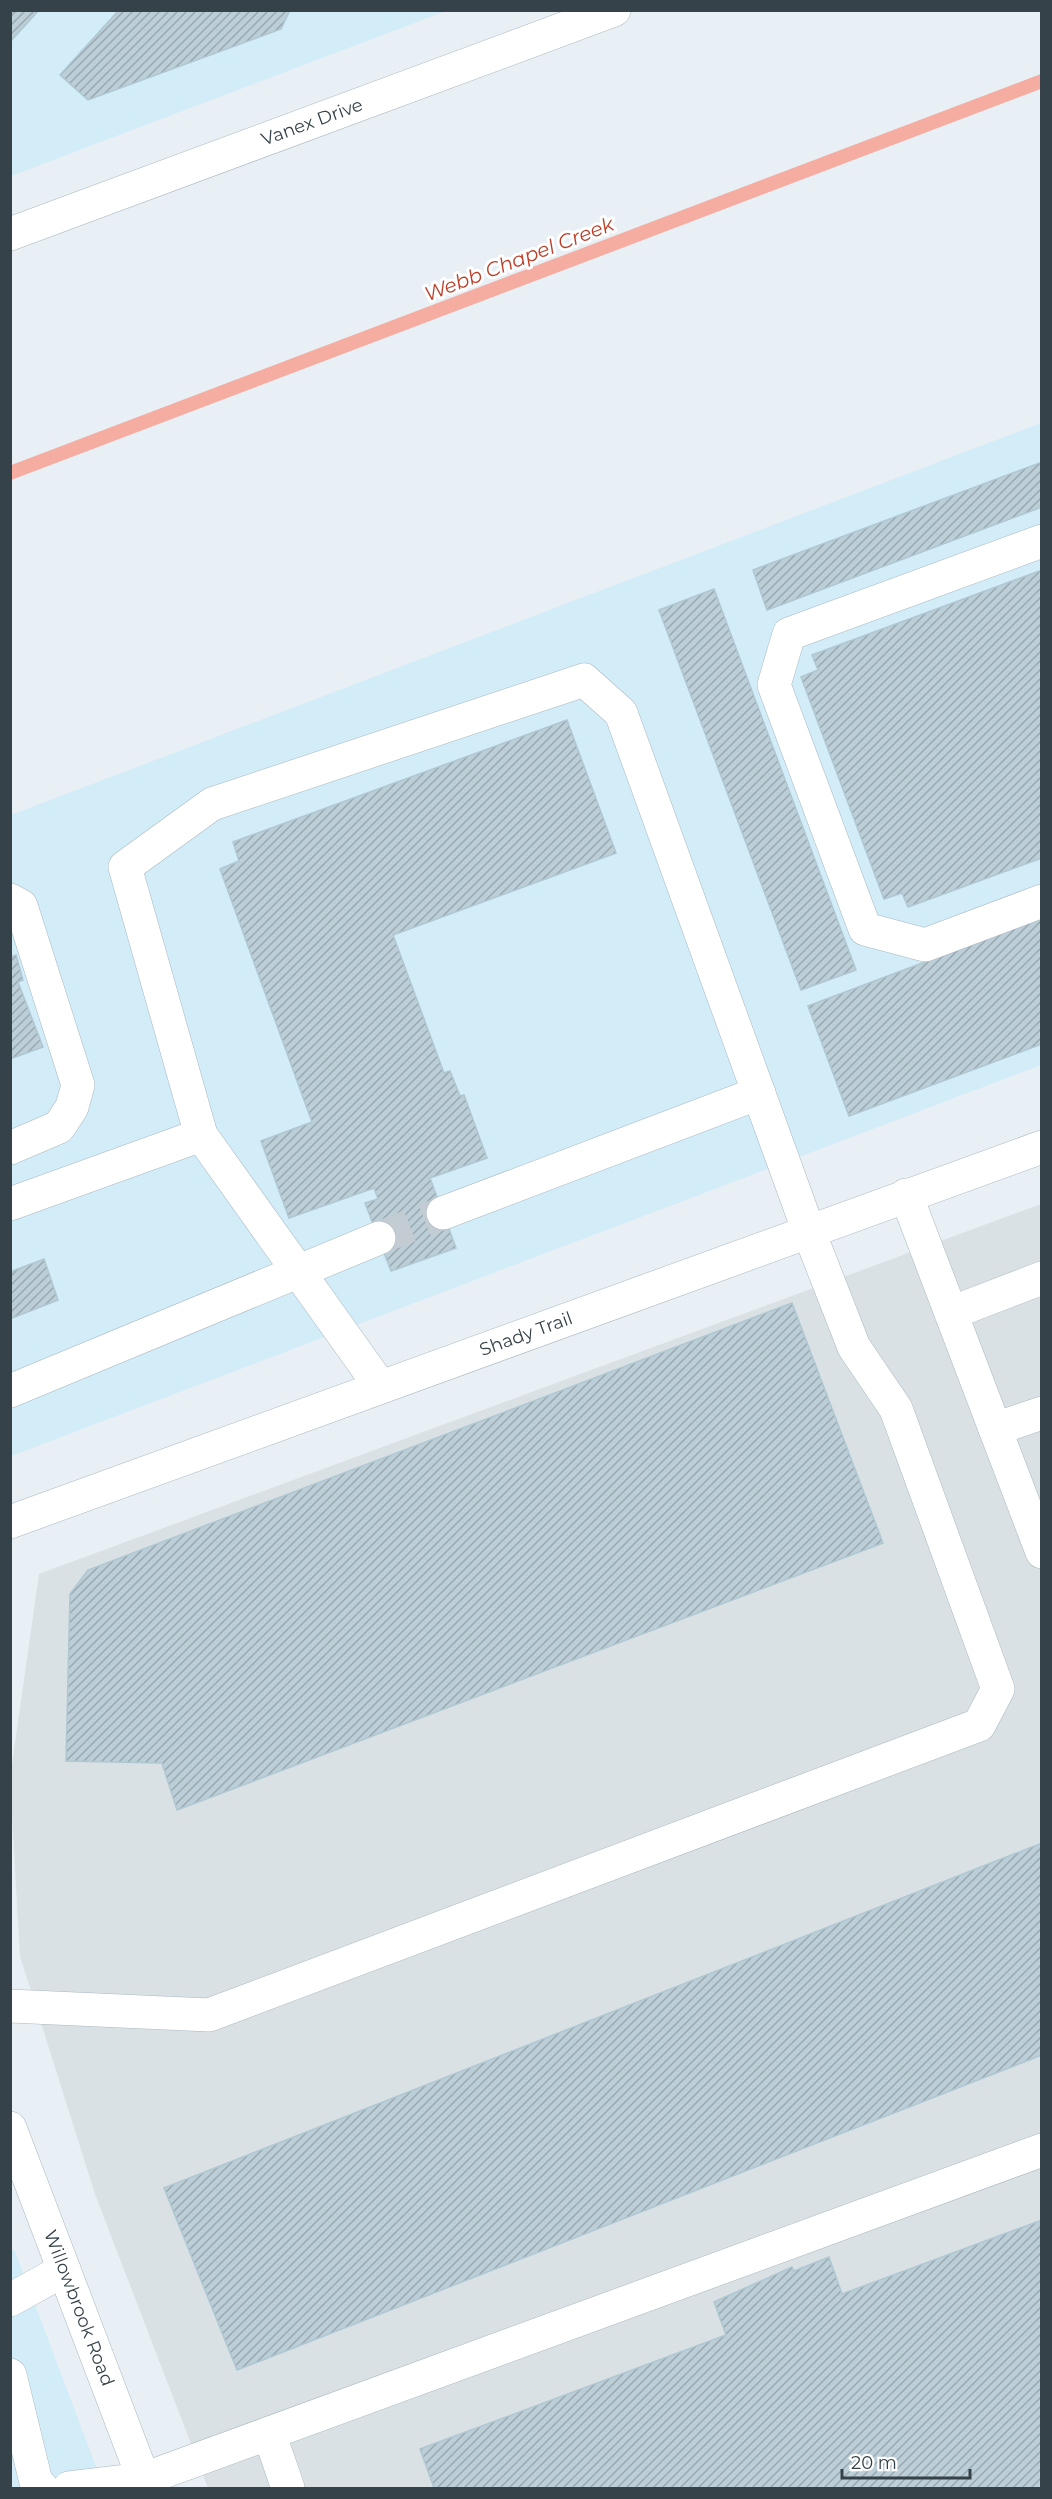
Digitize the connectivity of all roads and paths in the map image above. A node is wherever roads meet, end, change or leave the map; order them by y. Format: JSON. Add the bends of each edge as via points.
{"nodes":[{"id":1,"x":614,"y":10,"type":"edge"},
{"id":2,"x":575,"y":17,"type":"edge"},
{"id":3,"x":10,"y":234,"type":"edge"},
{"id":4,"x":1041,"y":541,"type":"edge"},
{"id":5,"x":10,"y":900,"type":"edge"},
{"id":6,"x":1041,"y":901,"type":"edge"},
{"id":7,"x":759,"y":1093,"type":"junction"},
{"id":8,"x":201,"y":1135,"type":"junction"},
{"id":9,"x":1041,"y":1147,"type":"edge"},
{"id":10,"x":10,"y":1148,"type":"edge"},
{"id":11,"x":906,"y":1195,"type":"junction"},
{"id":12,"x":10,"y":1204,"type":"edge"},
{"id":13,"x":444,"y":1213,"type":"tunnel mouth"},
{"id":14,"x":809,"y":1232,"type":"junction"},
{"id":15,"x":379,"y":1238,"type":"tunnel mouth"},
{"id":16,"x":299,"y":1270,"type":"junction"},
{"id":17,"x":1041,"y":1278,"type":"edge"},
{"id":18,"x":951,"y":1312,"type":"junction"},
{"id":19,"x":380,"y":1386,"type":"junction"},
{"id":20,"x":10,"y":1391,"type":"edge"},
{"id":21,"x":1041,"y":1413,"type":"edge"},
{"id":22,"x":995,"y":1429,"type":"junction"},
{"id":23,"x":11,"y":1522,"type":"edge"},
{"id":24,"x":1041,"y":1552,"type":"edge"},
{"id":25,"x":10,"y":2006,"type":"edge"},
{"id":26,"x":10,"y":2128,"type":"edge"},
{"id":27,"x":1041,"y":2150,"type":"edge"},
{"id":28,"x":64,"y":2270,"type":"junction"},
{"id":29,"x":10,"y":2300,"type":"edge"},
{"id":30,"x":10,"y":2375,"type":"edge"},
{"id":31,"x":269,"y":2433,"type":"junction"},
{"id":32,"x":146,"y":2484,"type":"edge"},
{"id":33,"x":42,"y":2488,"type":"edge"},
{"id":34,"x":69,"y":2488,"type":"edge"},
{"id":35,"x":288,"y":2488,"type":"edge"}],
"edges":[{"from":1,"to":2,"type":"street","name":"Vanex Drive"},
{"from":2,"to":3,"type":"street","name":"Vanex Drive"},
{"from":4,"to":6,"type":"street","via":[[789,634],[774,685],[865,929],[925,945]]},
{"from":5,"to":10,"type":"street","via":[[21,906],[78,1085],[72,1107],[60,1127]]},
{"from":7,"to":8,"type":"street","via":[[621,713],[584,680],[212,804],[125,867]]},
{"from":7,"to":13,"type":"street"},
{"from":7,"to":14,"type":"street"},
{"from":8,"to":12,"type":"street"},
{"from":8,"to":16,"type":"street"},
{"from":9,"to":11,"type":"street","name":"Shady Trail"},
{"from":11,"to":14,"type":"street","name":"Shady Trail"},
{"from":11,"to":18,"type":"street"},
{"from":14,"to":19,"type":"street","name":"Shady Trail"},
{"from":14,"to":25,"type":"street","via":[[854,1347],[896,1408],[998,1689],[979,1725],[209,2015]]},
{"from":15,"to":16,"type":"street"},
{"from":16,"to":19,"type":"street"},
{"from":16,"to":20,"type":"street"},
{"from":17,"to":18,"type":"street"},
{"from":18,"to":22,"type":"street"},
{"from":19,"to":23,"type":"street","name":"Shady Trail"},
{"from":21,"to":22,"type":"street"},
{"from":22,"to":24,"type":"street"},
{"from":26,"to":28,"type":"street","name":"Willowbrook Road"},
{"from":27,"to":31,"type":"street"},
{"from":28,"to":29,"type":"street"},
{"from":28,"to":32,"type":"street","name":"Willowbrook Road"},
{"from":30,"to":33,"type":"street","via":[[36,2482]]},
{"from":31,"to":32,"type":"street"},
{"from":31,"to":35,"type":"street"},
{"from":32,"to":34,"type":"street"}]}
